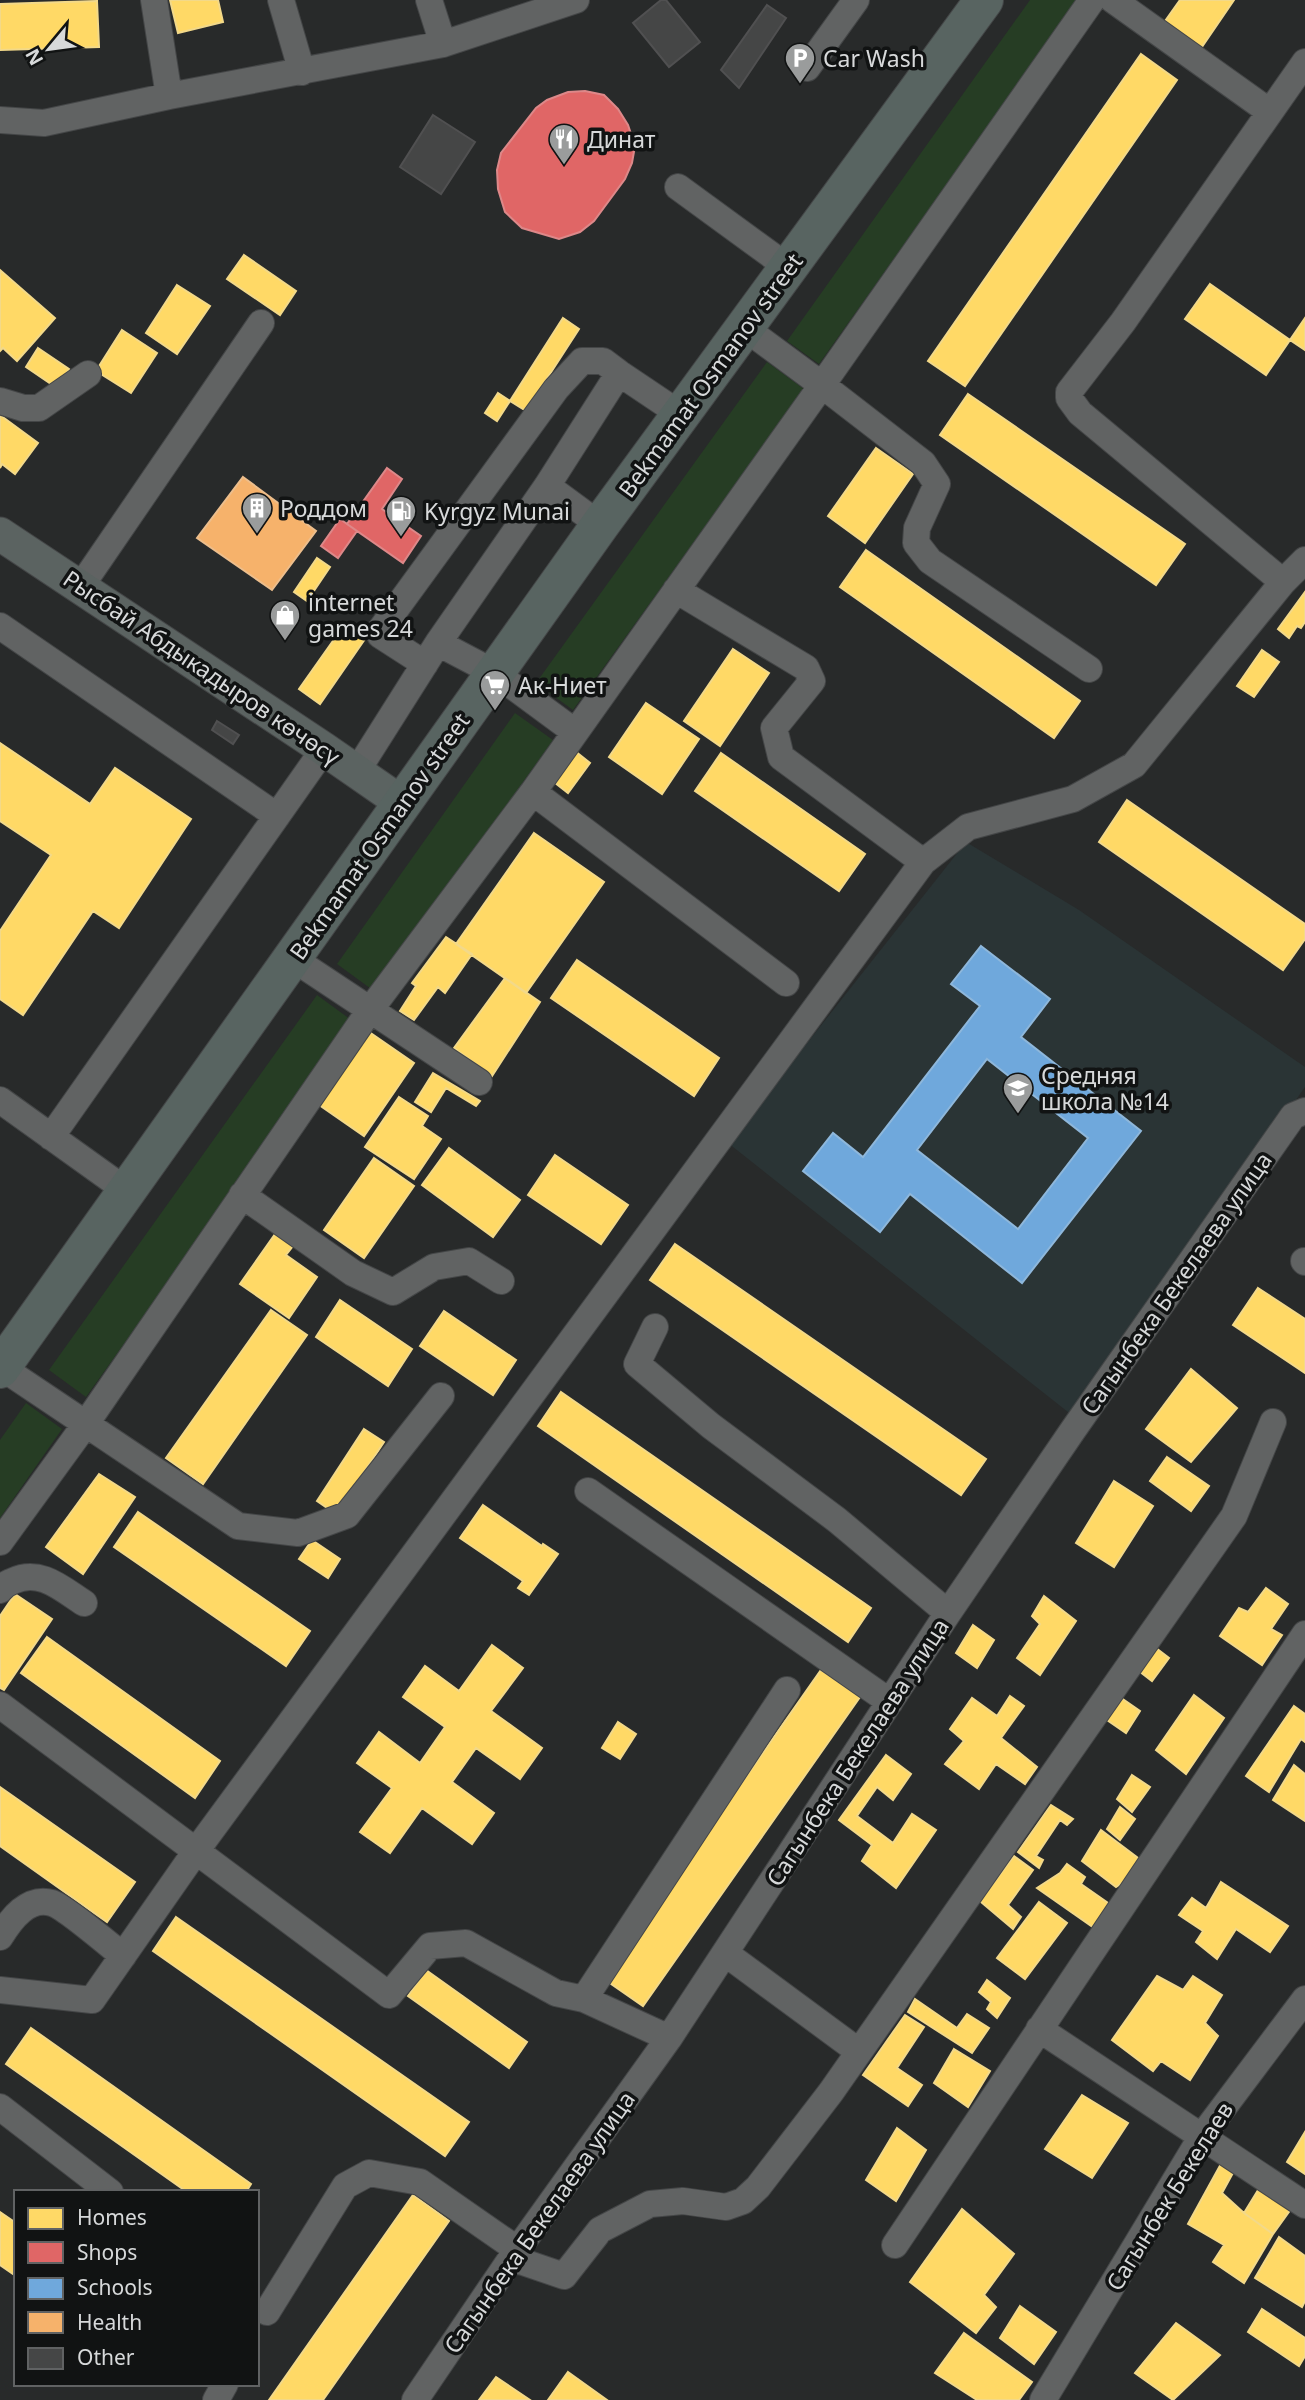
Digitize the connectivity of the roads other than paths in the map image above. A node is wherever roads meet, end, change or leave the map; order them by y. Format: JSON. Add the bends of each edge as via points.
{"nodes":[{"id":1,"x":154,"y":0,"type":"edge"},
{"id":2,"x":281,"y":0,"type":"edge"},
{"id":3,"x":429,"y":0,"type":"edge"},
{"id":4,"x":576,"y":0,"type":"edge"},
{"id":5,"x":856,"y":0,"type":"edge"},
{"id":6,"x":984,"y":0,"type":"edge"},
{"id":7,"x":1091,"y":0,"type":"edge"},
{"id":8,"x":1113,"y":0,"type":"edge"},
{"id":9,"x":443,"y":44,"type":"junction"},
{"id":10,"x":1305,"y":62,"type":"edge"},
{"id":11,"x":807,"y":68,"type":"dead end"},
{"id":12,"x":302,"y":72,"type":"junction"},
{"id":13,"x":169,"y":96,"type":"junction"},
{"id":14,"x":1270,"y":112,"type":"junction"},
{"id":15,"x":0,"y":120,"type":"edge"},
{"id":16,"x":678,"y":187,"type":"dead end"},
{"id":17,"x":789,"y":268,"type":"junction"},
{"id":18,"x":261,"y":323,"type":"dead end"},
{"id":19,"x":745,"y":328,"type":"junction"},
{"id":20,"x":619,"y":373,"type":"junction"},
{"id":21,"x":88,"y":374,"type":"dead end"},
{"id":22,"x":822,"y":385,"type":"junction"},
{"id":23,"x":0,"y":401,"type":"edge"},
{"id":24,"x":680,"y":414,"type":"junction"},
{"id":25,"x":547,"y":486,"type":"junction"},
{"id":26,"x":600,"y":525,"type":"junction"},
{"id":27,"x":0,"y":534,"type":"edge"},
{"id":28,"x":1305,"y":560,"type":"edge"},
{"id":29,"x":1283,"y":582,"type":"junction"},
{"id":30,"x":82,"y":586,"type":"junction"},
{"id":31,"x":676,"y":590,"type":"junction"},
{"id":32,"x":0,"y":626,"type":"edge"},
{"id":33,"x":432,"y":653,"type":"junction"},
{"id":34,"x":1089,"y":669,"type":"dead end"},
{"id":35,"x":495,"y":673,"type":"junction"},
{"id":36,"x":575,"y":732,"type":"junction"},
{"id":37,"x":324,"y":749,"type":"junction"},
{"id":38,"x":358,"y":771,"type":"junction"},
{"id":39,"x":533,"y":792,"type":"junction"},
{"id":40,"x":402,"y":803,"type":"junction"},
{"id":41,"x":277,"y":816,"type":"junction"},
{"id":42,"x":923,"y":863,"type":"junction"},
{"id":43,"x":292,"y":958,"type":"junction"},
{"id":44,"x":786,"y":983,"type":"dead end"},
{"id":45,"x":370,"y":1010,"type":"junction"},
{"id":46,"x":479,"y":1082,"type":"dead end"},
{"id":47,"x":0,"y":1100,"type":"edge"},
{"id":48,"x":1305,"y":1111,"type":"edge"},
{"id":49,"x":51,"y":1137,"type":"junction"},
{"id":50,"x":127,"y":1191,"type":"junction"},
{"id":51,"x":242,"y":1195,"type":"junction"},
{"id":52,"x":501,"y":1281,"type":"dead end"},
{"id":53,"x":655,"y":1327,"type":"dead end"},
{"id":54,"x":0,"y":1368,"type":"edge"},
{"id":55,"x":441,"y":1396,"type":"dead end"},
{"id":56,"x":1273,"y":1422,"type":"dead end"},
{"id":57,"x":85,"y":1425,"type":"junction"},
{"id":58,"x":588,"y":1492,"type":"dead end"},
{"id":59,"x":0,"y":1542,"type":"edge"},
{"id":60,"x":0,"y":1591,"type":"edge"},
{"id":61,"x":84,"y":1603,"type":"dead end"},
{"id":62,"x":948,"y":1613,"type":"junction"},
{"id":63,"x":1305,"y":1634,"type":"edge"},
{"id":64,"x":787,"y":1690,"type":"dead end"},
{"id":65,"x":890,"y":1702,"type":"junction"},
{"id":66,"x":0,"y":1705,"type":"edge"},
{"id":67,"x":196,"y":1850,"type":"junction"},
{"id":68,"x":10,"y":1904,"type":"edge"},
{"id":69,"x":0,"y":1937,"type":"edge"},
{"id":70,"x":725,"y":1953,"type":"junction"},
{"id":71,"x":123,"y":1956,"type":"junction"},
{"id":72,"x":0,"y":1990,"type":"edge"},
{"id":73,"x":1305,"y":1998,"type":"edge"},
{"id":74,"x":584,"y":1999,"type":"junction"},
{"id":75,"x":1040,"y":2029,"type":"junction"},
{"id":76,"x":668,"y":2038,"type":"junction"},
{"id":77,"x":858,"y":2051,"type":"junction"},
{"id":78,"x":0,"y":2107,"type":"edge"},
{"id":79,"x":1202,"y":2136,"type":"junction"},
{"id":80,"x":107,"y":2190,"type":"edge"},
{"id":81,"x":1305,"y":2204,"type":"edge"},
{"id":82,"x":895,"y":2245,"type":"dead end"},
{"id":83,"x":514,"y":2255,"type":"junction"},
{"id":84,"x":260,"y":2315,"type":"edge"},
{"id":85,"x":415,"y":2400,"type":"edge"},
{"id":86,"x":1043,"y":2400,"type":"edge"}],
"edges":[{"from":1,"to":13,"type":"street"},
{"from":2,"to":12,"type":"street"},
{"from":3,"to":9,"type":"street"},
{"from":4,"to":9,"type":"street"},
{"from":5,"to":11,"type":"street"},
{"from":6,"to":17,"type":"highway","name":"Bekmamat Osmanov street"},
{"from":7,"to":22,"type":"street"},
{"from":8,"to":14,"type":"street"},
{"from":9,"to":12,"type":"street"},
{"from":10,"to":14,"type":"street"},
{"from":12,"to":13,"type":"street"},
{"from":13,"to":15,"type":"street","via":[[44,123]]},
{"from":14,"to":29,"type":"street","via":[[1069,398],[1080,413]]},
{"from":16,"to":17,"type":"street"},
{"from":17,"to":19,"type":"highway","name":"Bekmamat Osmanov street"},
{"from":18,"to":30,"type":"street"},
{"from":19,"to":22,"type":"street"},
{"from":19,"to":24,"type":"highway","name":"Bekmamat Osmanov street"},
{"from":20,"to":24,"type":"street"},
{"from":20,"to":25,"type":"street"},
{"from":20,"to":33,"type":"street","via":[[603,361],[582,361],[556,389],[379,632]]},
{"from":21,"to":23,"type":"street","via":[[39,408]]},
{"from":22,"to":31,"type":"street"},
{"from":22,"to":34,"type":"street","via":[[923,463],[937,484],[917,528],[916,543],[930,561]]},
{"from":24,"to":26,"type":"highway","name":"Bekmamat Osmanov street"},
{"from":25,"to":26,"type":"street"},
{"from":25,"to":33,"type":"street"},
{"from":26,"to":35,"type":"highway","name":"Bekmamat Osmanov street"},
{"from":27,"to":30,"type":"main road","name":"Рысбай Абдыкадыров көчөсү"},
{"from":28,"to":29,"type":"street"},
{"from":29,"to":42,"type":"street","via":[[1134,765],[1073,799],[968,827]]},
{"from":30,"to":37,"type":"main road","name":"Рысбай Абдыкадыров көчөсү"},
{"from":31,"to":36,"type":"street"},
{"from":31,"to":42,"type":"street","via":[[806,668],[812,681],[774,728],[781,757]]},
{"from":32,"to":41,"type":"street"},
{"from":33,"to":35,"type":"street"},
{"from":33,"to":38,"type":"street"},
{"from":35,"to":36,"type":"street"},
{"from":35,"to":40,"type":"highway","name":"Bekmamat Osmanov street"},
{"from":36,"to":39,"type":"street"},
{"from":37,"to":38,"type":"main road","name":"Рысбай Абдыкадыров көчөсү"},
{"from":37,"to":41,"type":"street"},
{"from":38,"to":40,"type":"main road","name":"Рысбай Абдыкадыров көчөсү"},
{"from":39,"to":44,"type":"street"},
{"from":39,"to":45,"type":"street"},
{"from":40,"to":43,"type":"highway","name":"Bekmamat Osmanov street"},
{"from":41,"to":49,"type":"street"},
{"from":42,"to":67,"type":"street"},
{"from":43,"to":45,"type":"street"},
{"from":43,"to":50,"type":"highway","name":"Bekmamat Osmanov street"},
{"from":45,"to":46,"type":"street"},
{"from":45,"to":51,"type":"street"},
{"from":47,"to":49,"type":"street"},
{"from":48,"to":62,"type":"street","name":"Сагынбека Бекелаева улица","via":[[1293,1116]]},
{"from":49,"to":50,"type":"street"},
{"from":50,"to":54,"type":"highway","name":"Bekmamat Osmanov street"},
{"from":51,"to":52,"type":"street","via":[[353,1273],[393,1293],[435,1267],[469,1261]]},
{"from":51,"to":57,"type":"street"},
{"from":53,"to":62,"type":"street","via":[[637,1364]]},
{"from":54,"to":57,"type":"street"},
{"from":55,"to":57,"type":"street","via":[[347,1514],[298,1533],[238,1526]]},
{"from":56,"to":77,"type":"street","via":[[1234,1516]]},
{"from":57,"to":59,"type":"street"},
{"from":58,"to":65,"type":"street"},
{"from":60,"to":61,"type":"street","via":[[25,1575],[45,1578]]},
{"from":62,"to":65,"type":"street","name":"Сагынбека Бекелаева улица"},
{"from":63,"to":75,"type":"street"},
{"from":64,"to":74,"type":"street"},
{"from":65,"to":70,"type":"street","name":"Сагынбека Бекелаева улица"},
{"from":66,"to":67,"type":"street"},
{"from":67,"to":71,"type":"street"},
{"from":67,"to":74,"type":"street","via":[[389,1995],[430,1945],[466,1943],[556,1993]]},
{"from":68,"to":69,"type":"street"},
{"from":68,"to":71,"type":"street","via":[[53,1903]]},
{"from":70,"to":76,"type":"street","name":"Сагынбека Бекелаева улица"},
{"from":70,"to":77,"type":"street"},
{"from":71,"to":72,"type":"street","via":[[92,2000]]},
{"from":73,"to":79,"type":"street","name":"Сагынбек Бекелаев"},
{"from":74,"to":76,"type":"street"},
{"from":75,"to":79,"type":"street"},
{"from":75,"to":82,"type":"street"},
{"from":76,"to":83,"type":"street","name":"Сагынбека Бекелаева улица"},
{"from":77,"to":83,"type":"street","via":[[799,2134],[743,2201],[726,2207],[683,2201],[650,2204],[600,2230],[564,2276]]},
{"from":78,"to":80,"type":"street"},
{"from":79,"to":81,"type":"street"},
{"from":79,"to":86,"type":"street","name":"Сагынбек Бекелаев"},
{"from":83,"to":84,"type":"street","via":[[420,2182],[369,2173],[345,2186]]},
{"from":83,"to":85,"type":"street","name":"Сагынбека Бекелаева улица"}]}
